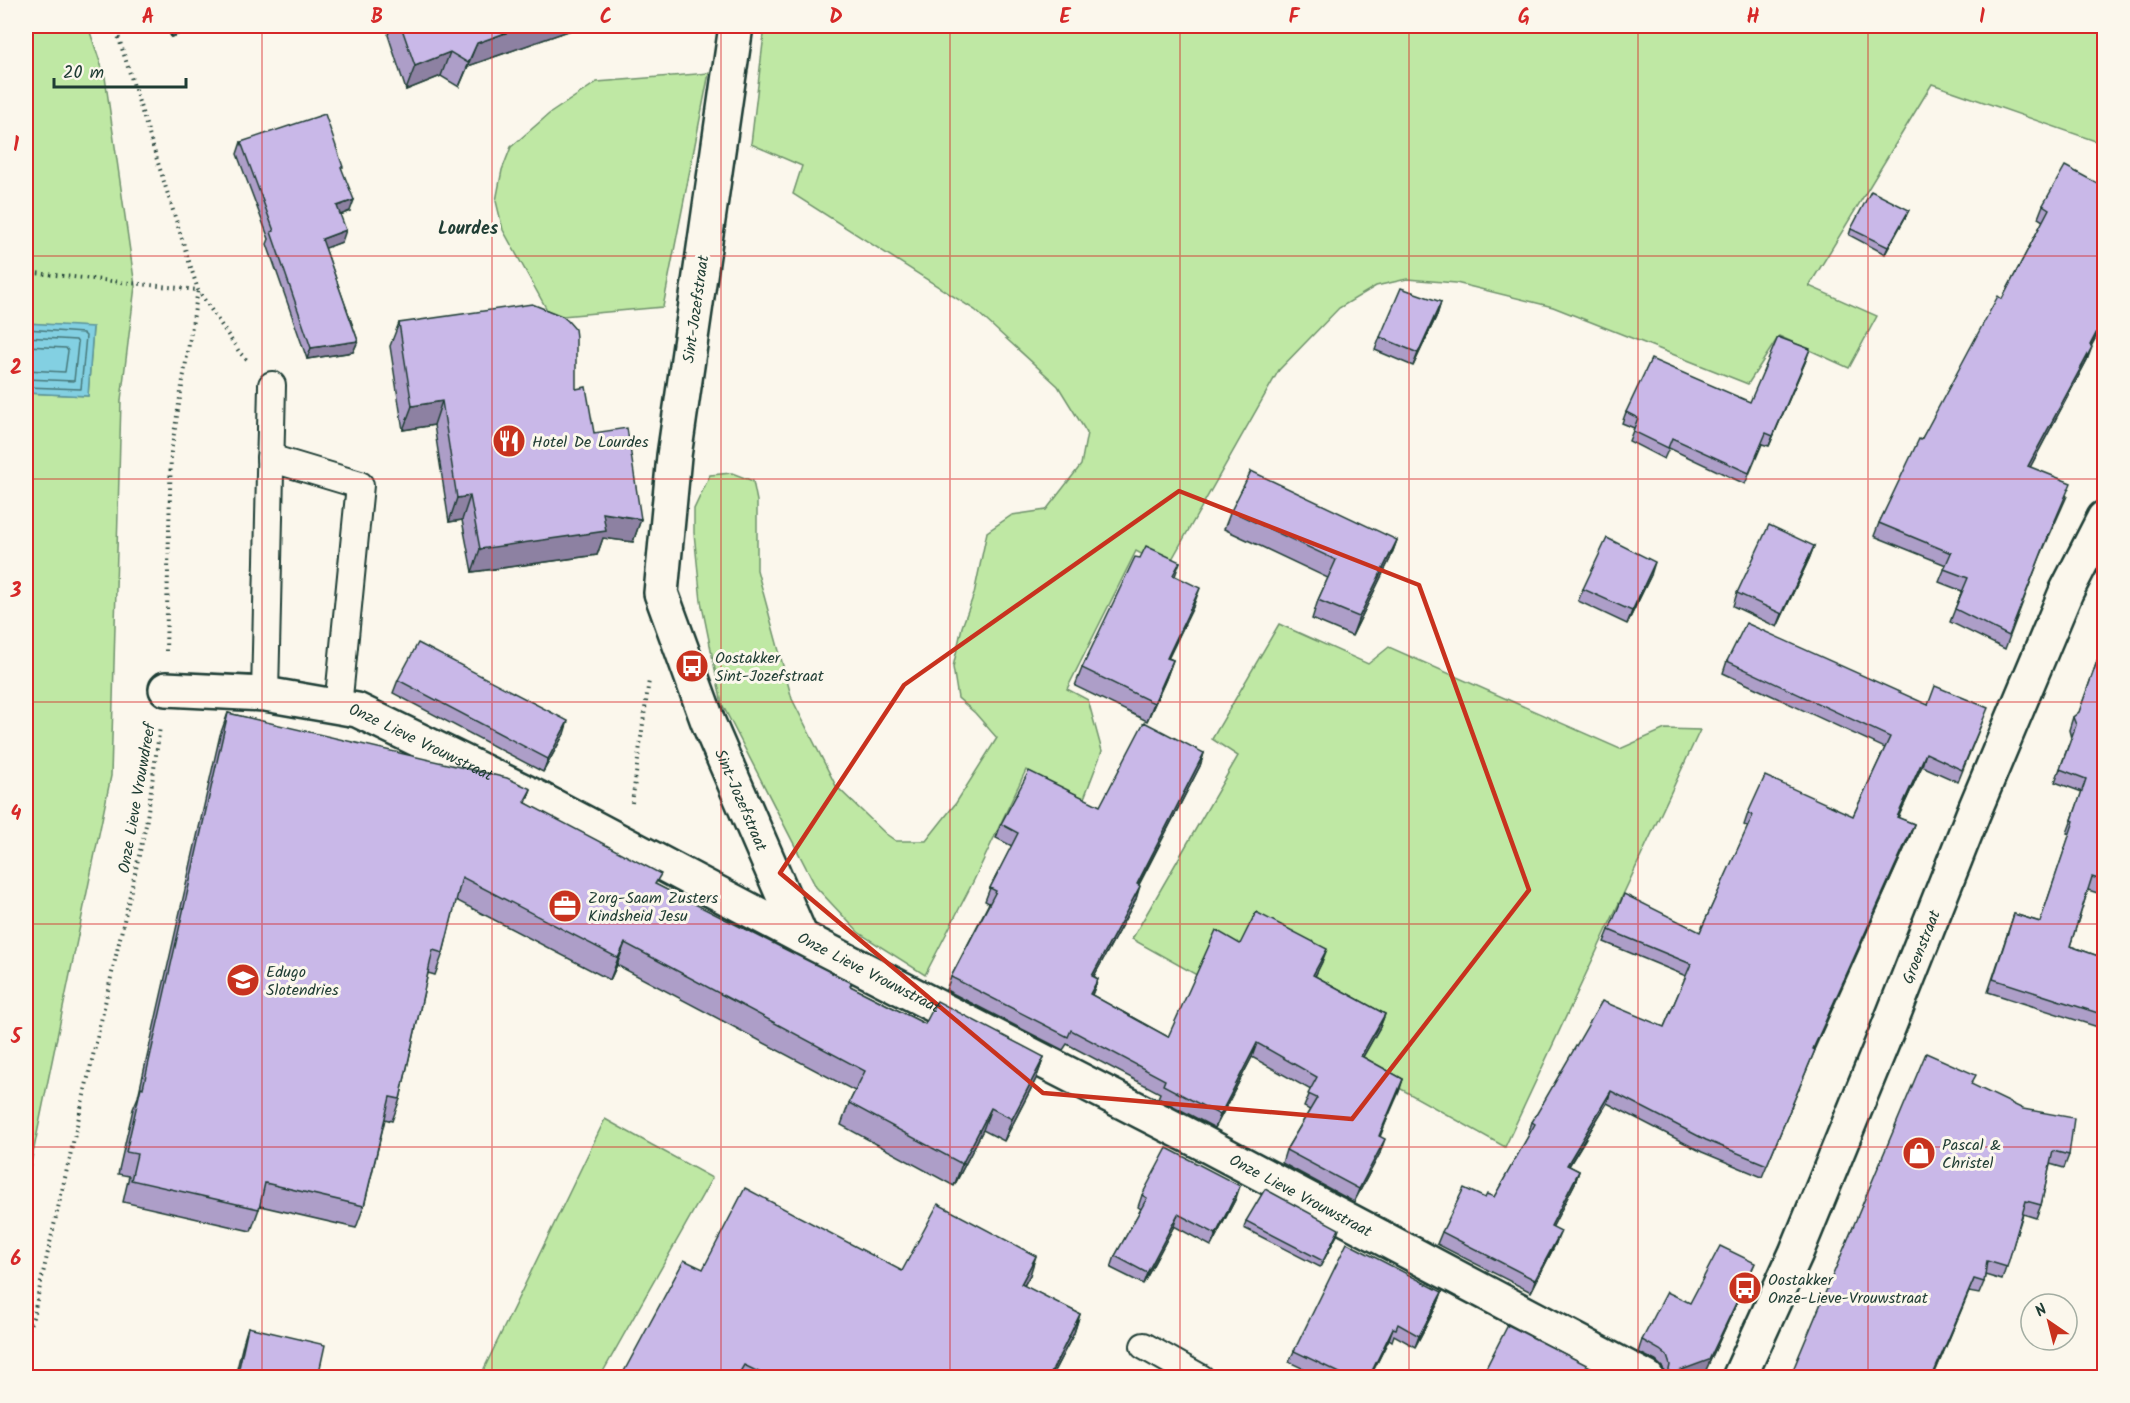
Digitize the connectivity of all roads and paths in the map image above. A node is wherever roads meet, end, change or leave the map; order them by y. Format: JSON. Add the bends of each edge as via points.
{"nodes":[{"id":1,"x":115,"y":26,"type":"edge"},
{"id":2,"x":736,"y":26,"type":"edge"},
{"id":3,"x":26,"y":273,"type":"edge"},
{"id":4,"x":198,"y":290,"type":"junction"},
{"id":5,"x":272,"y":385,"type":"joint"},
{"id":6,"x":270,"y":458,"type":"junction"},
{"id":7,"x":2104,"y":518,"type":"edge"},
{"id":8,"x":650,"y":673,"type":"dead end"},
{"id":9,"x":166,"y":689,"type":"junction"},
{"id":10,"x":265,"y":694,"type":"junction"},
{"id":11,"x":338,"y":707,"type":"junction"},
{"id":12,"x":626,"y":845,"type":"junction"},
{"id":13,"x":801,"y":937,"type":"junction"},
{"id":14,"x":26,"y":1335,"type":"edge"},
{"id":15,"x":1144,"y":1346,"type":"dead end"},
{"id":16,"x":1201,"y":1377,"type":"edge"},
{"id":17,"x":1647,"y":1377,"type":"edge"},
{"id":18,"x":1739,"y":1377,"type":"edge"}],
"edges":[{"from":1,"to":4,"type":"path"},
{"from":2,"to":13,"type":"street","name":"Sint-Jozefstraat","via":[[674,456],[661,593],[708,722]]},
{"from":3,"to":4,"type":"path"},
{"from":4,"to":5,"type":"path","via":[[240,353]]},
{"from":4,"to":9,"type":"path","name":"Onze Lieve Vrouwdreef","via":[[171,452]]},
{"from":5,"to":6,"type":"lane"},
{"from":6,"to":10,"type":"lane"},
{"from":6,"to":11,"type":"lane","via":[[360,485]]},
{"from":7,"to":18,"type":"street","name":"Groenstraat","via":[[2066,592],[1801,1242]]},
{"from":8,"to":12,"type":"path"},
{"from":9,"to":10,"type":"street","name":"Onze Lieve Vrouwstraat"},
{"from":9,"to":14,"type":"path","name":"Onze Lieve Vrouwdreef","via":[[146,825]]},
{"from":10,"to":11,"type":"street","name":"Onze Lieve Vrouwstraat"},
{"from":11,"to":12,"type":"street","name":"Onze Lieve Vrouwstraat","via":[[357,710]]},
{"from":12,"to":13,"type":"street","name":"Onze Lieve Vrouwstraat"},
{"from":13,"to":17,"type":"street","name":"Onze Lieve Vrouwstraat"},
{"from":15,"to":16,"type":"lane"}]}
